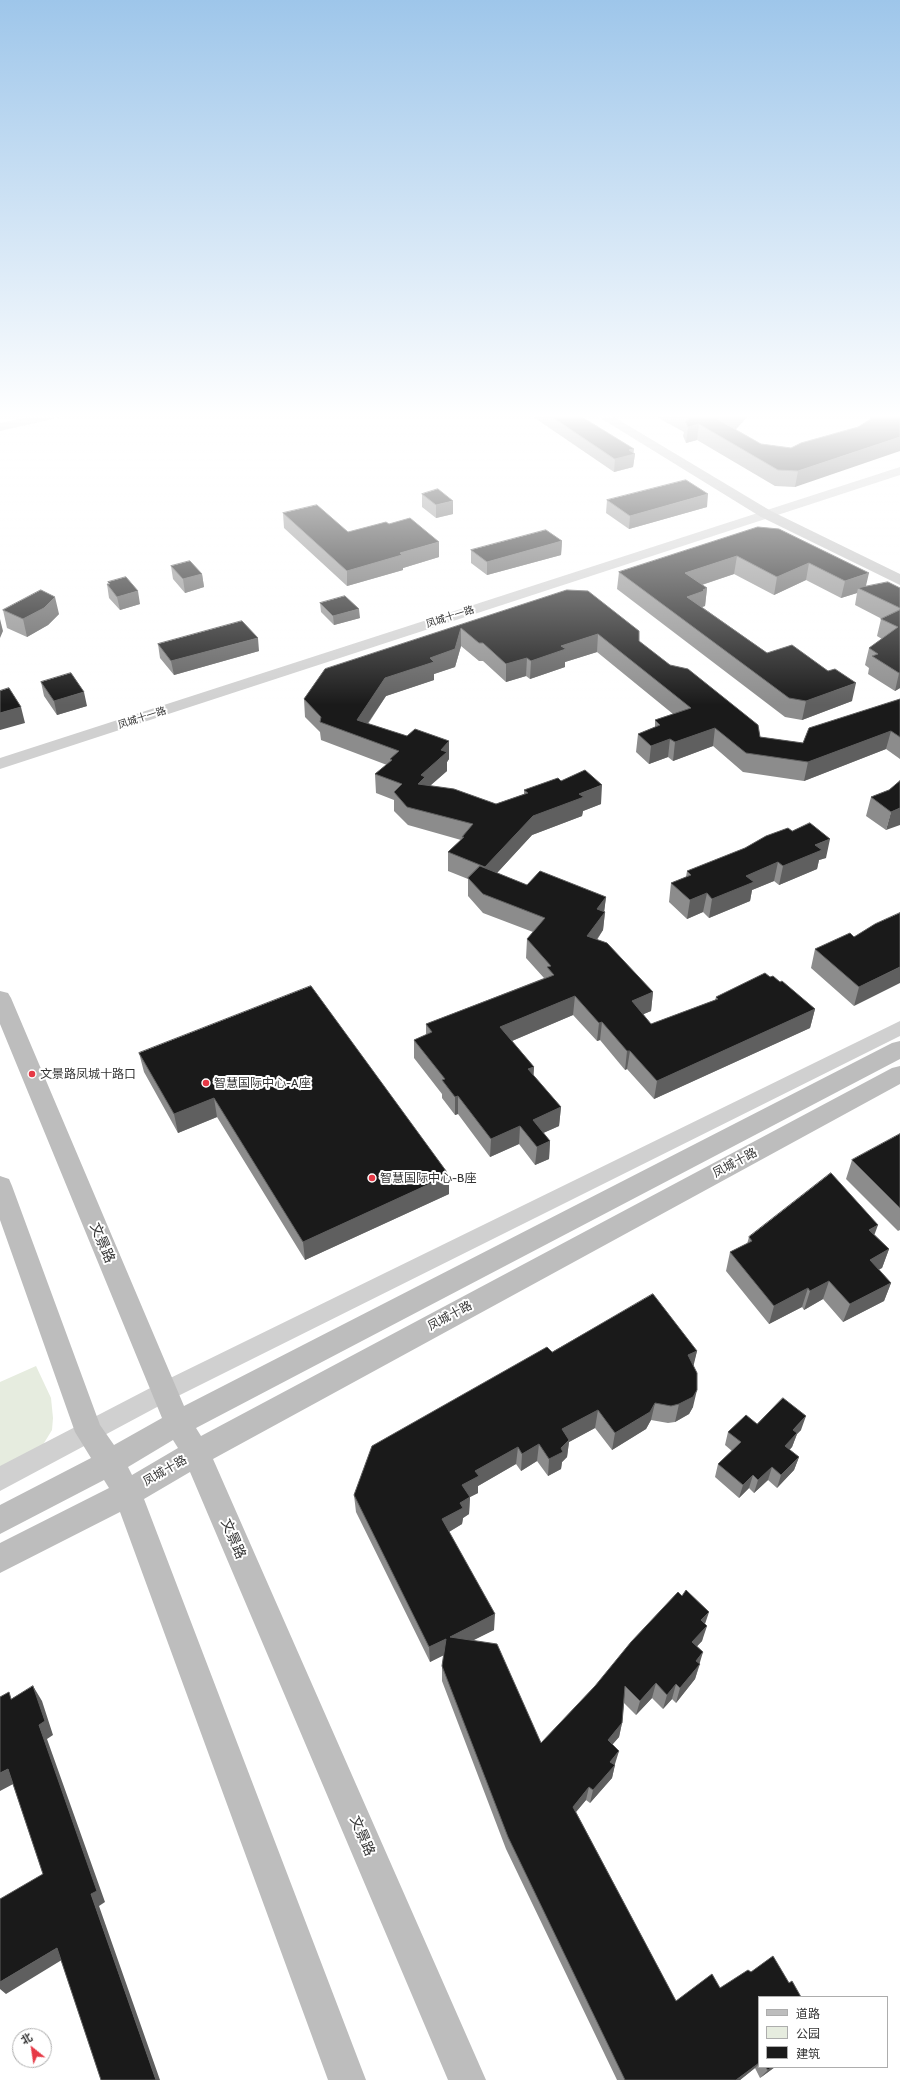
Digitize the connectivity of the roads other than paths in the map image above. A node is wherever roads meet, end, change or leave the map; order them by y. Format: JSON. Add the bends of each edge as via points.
{"nodes":[{"id":1,"x":776,"y":511,"type":"edge"},
{"id":2,"x":773,"y":512,"type":"junction"},
{"id":3,"x":900,"y":568,"type":"edge"},
{"id":4,"x":900,"y":580,"type":"edge"},
{"id":5,"x":0,"y":764,"type":"edge"},
{"id":6,"x":0,"y":998,"type":"edge"},
{"id":7,"x":900,"y":1028,"type":"edge"},
{"id":8,"x":900,"y":1049,"type":"edge"},
{"id":9,"x":900,"y":1074,"type":"edge"},
{"id":10,"x":0,"y":1186,"type":"edge"},
{"id":11,"x":164,"y":1392,"type":"junction"},
{"id":12,"x":178,"y":1423,"type":"junction"},
{"id":13,"x":89,"y":1432,"type":"junction"},
{"id":14,"x":196,"y":1453,"type":"junction"},
{"id":15,"x":110,"y":1462,"type":"junction"},
{"id":16,"x":0,"y":1479,"type":"edge"},
{"id":17,"x":127,"y":1493,"type":"junction"},
{"id":18,"x":0,"y":1520,"type":"edge"},
{"id":19,"x":0,"y":1559,"type":"edge"},
{"id":20,"x":347,"y":2080,"type":"edge"},
{"id":21,"x":467,"y":2080,"type":"edge"}],
"edges":[{"from":1,"to":2,"type":"street","name":"凤城十一路"},
{"from":2,"to":3,"type":"main road"},
{"from":2,"to":4,"type":"main road"},
{"from":2,"to":5,"type":"street","name":"凤城十一路"},
{"from":6,"to":11,"type":"main road","name":"文景路"},
{"from":7,"to":11,"type":"street"},
{"from":8,"to":12,"type":"main road","name":"凤城十路"},
{"from":9,"to":14,"type":"main road","name":"凤城十路"},
{"from":10,"to":13,"type":"main road"},
{"from":11,"to":12,"type":"main road","name":"文景路"},
{"from":11,"to":13,"type":"street"},
{"from":12,"to":14,"type":"main road","name":"文景路"},
{"from":12,"to":15,"type":"main road","name":"凤城十路"},
{"from":13,"to":15,"type":"main road"},
{"from":13,"to":16,"type":"street"},
{"from":14,"to":17,"type":"main road","name":"凤城十路"},
{"from":14,"to":21,"type":"main road","name":"文景路"},
{"from":15,"to":17,"type":"main road"},
{"from":15,"to":18,"type":"main road","name":"凤城十路"},
{"from":17,"to":19,"type":"main road","name":"凤城十路"},
{"from":17,"to":20,"type":"main road"}]}
